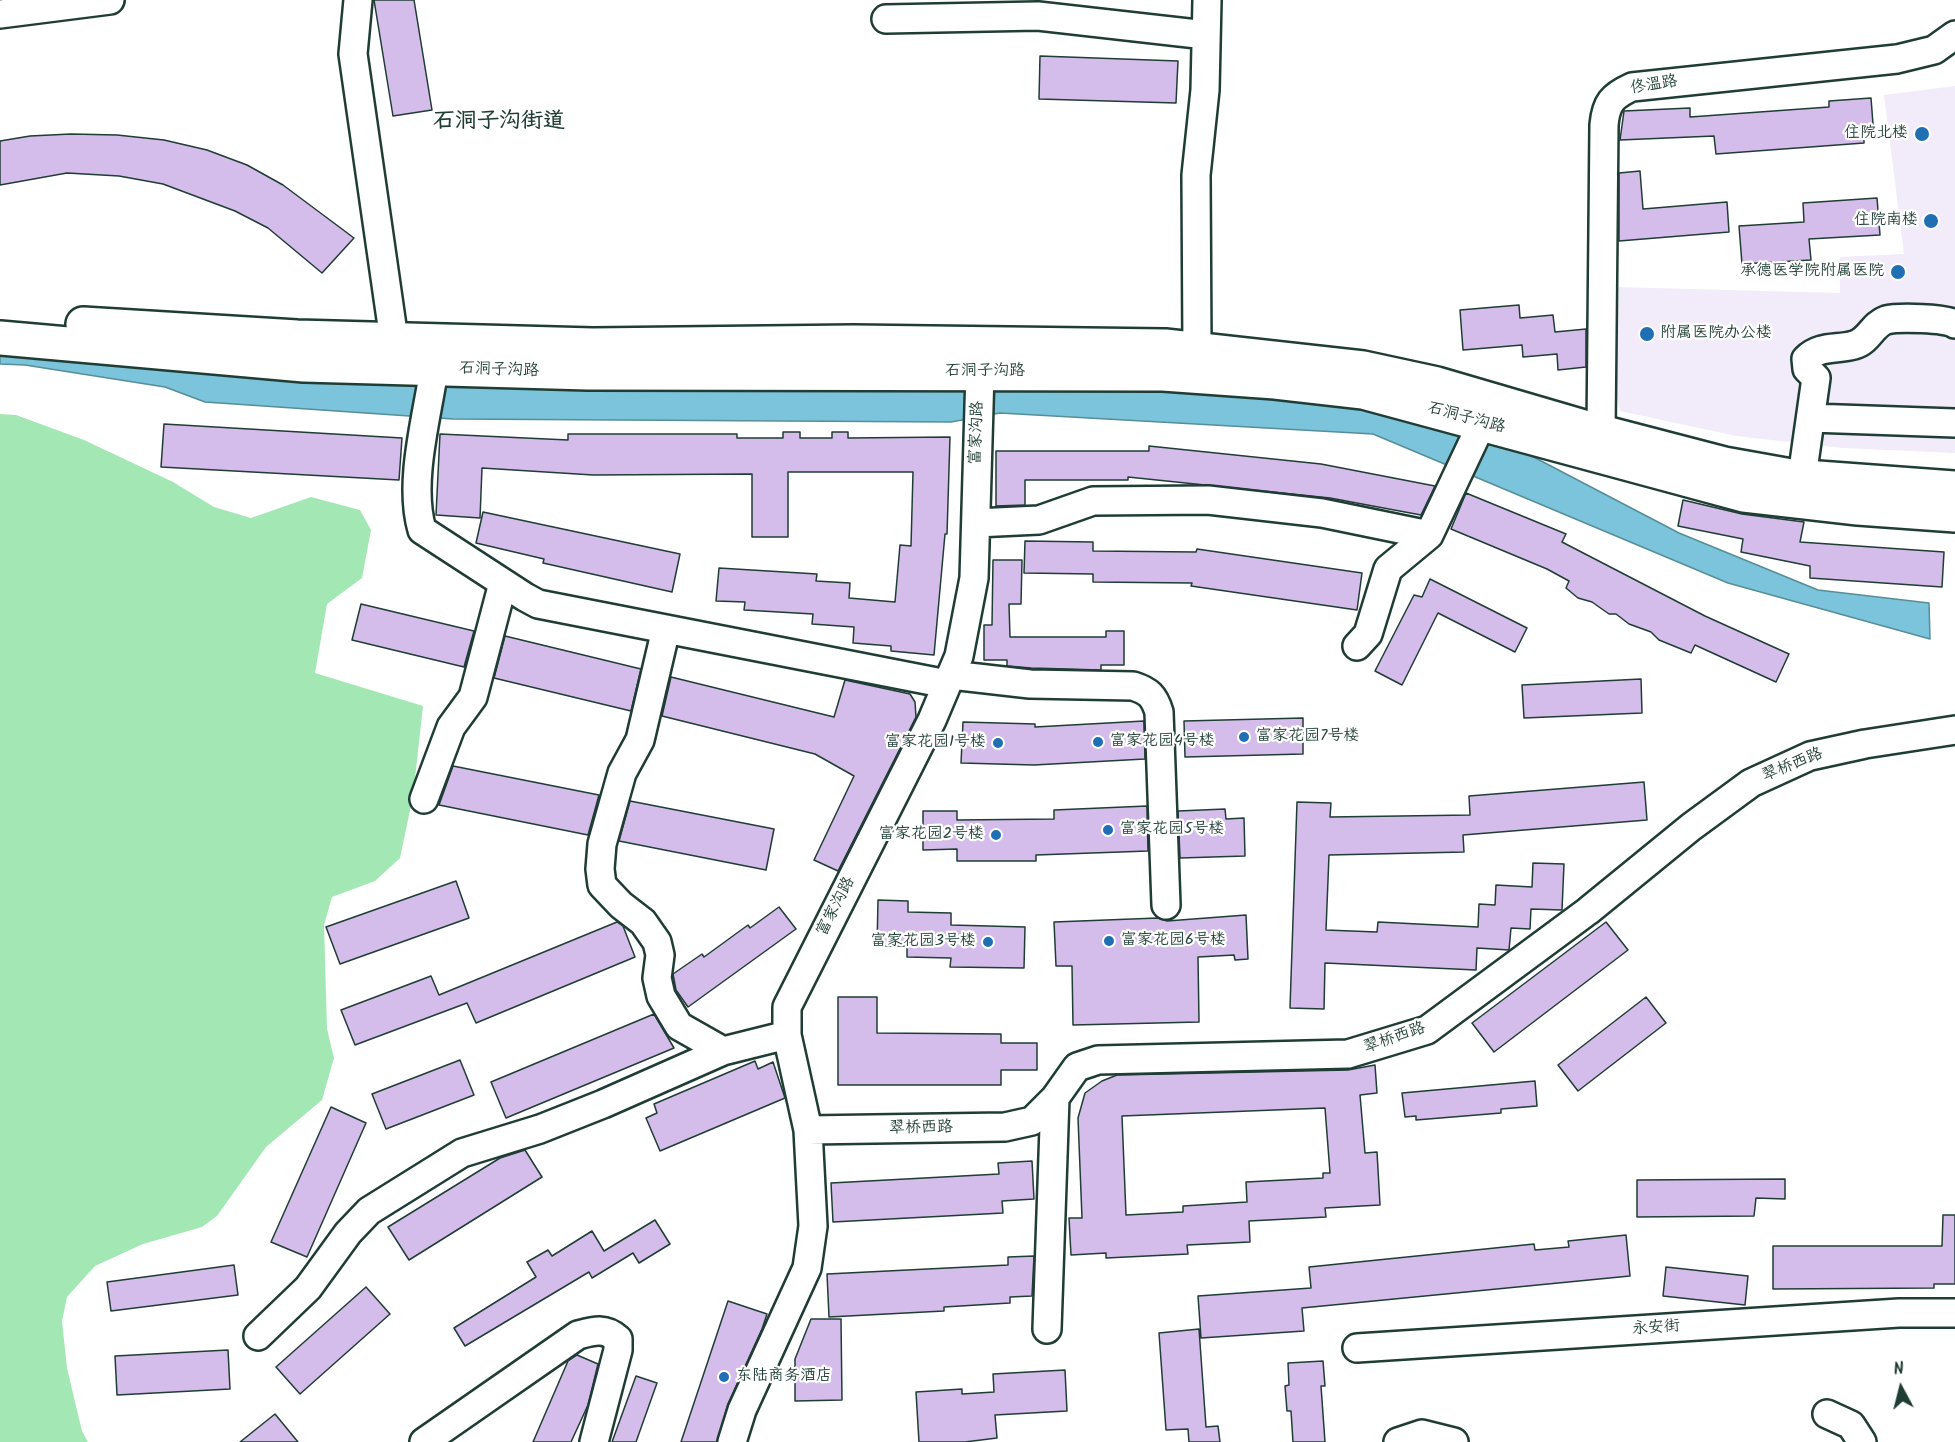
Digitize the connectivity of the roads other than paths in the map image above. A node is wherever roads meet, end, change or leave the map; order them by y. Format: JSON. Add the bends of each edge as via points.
{"nodes":[{"id":1,"x":110,"y":0,"type":"edge"},
{"id":2,"x":338,"y":0,"type":"edge"},
{"id":3,"x":358,"y":0,"type":"edge"},
{"id":4,"x":1207,"y":0,"type":"edge"},
{"id":5,"x":76,"y":2,"type":"edge"},
{"id":6,"x":1037,"y":8,"type":"edge"},
{"id":7,"x":0,"y":14,"type":"edge"},
{"id":8,"x":886,"y":19,"type":"dead end"},
{"id":9,"x":1206,"y":35,"type":"junction"},
{"id":10,"x":1955,"y":35,"type":"edge"},
{"id":11,"x":355,"y":39,"type":"junction"},
{"id":12,"x":0,"y":315,"type":"edge"},
{"id":13,"x":1955,"y":324,"type":"edge"},
{"id":14,"x":0,"y":338,"type":"edge"},
{"id":15,"x":394,"y":340,"type":"junction"},
{"id":16,"x":1197,"y":349,"type":"junction"},
{"id":17,"x":434,"y":371,"type":"junction"},
{"id":18,"x":980,"y":375,"type":"junction"},
{"id":19,"x":1811,"y":418,"type":"junction"},
{"id":20,"x":1955,"y":423,"type":"edge"},
{"id":21,"x":1480,"y":428,"type":"junction"},
{"id":22,"x":1601,"y":432,"type":"junction"},
{"id":23,"x":1802,"y":477,"type":"junction"},
{"id":24,"x":1955,"y":489,"type":"edge"},
{"id":25,"x":1955,"y":515,"type":"edge"},
{"id":26,"x":976,"y":523,"type":"junction"},
{"id":27,"x":1429,"y":535,"type":"junction"},
{"id":28,"x":502,"y":583,"type":"junction"},
{"id":29,"x":666,"y":629,"type":"junction"},
{"id":30,"x":1357,"y":646,"type":"dead end"},
{"id":31,"x":949,"y":679,"type":"junction"},
{"id":32,"x":1955,"y":730,"type":"edge"},
{"id":33,"x":424,"y":799,"type":"dead end"},
{"id":34,"x":1166,"y":905,"type":"dead end"},
{"id":35,"x":787,"y":1035,"type":"junction"},
{"id":36,"x":723,"y":1050,"type":"junction"},
{"id":37,"x":1055,"y":1098,"type":"junction"},
{"id":38,"x":808,"y":1130,"type":"junction"},
{"id":39,"x":1955,"y":1313,"type":"edge"},
{"id":40,"x":1047,"y":1329,"type":"dead end"},
{"id":41,"x":258,"y":1336,"type":"dead end"},
{"id":42,"x":1357,"y":1348,"type":"dead end"},
{"id":43,"x":1827,"y":1414,"type":"dead end"},
{"id":44,"x":424,"y":1442,"type":"edge"},
{"id":45,"x":594,"y":1442,"type":"edge"},
{"id":46,"x":732,"y":1442,"type":"edge"},
{"id":47,"x":1398,"y":1442,"type":"edge"},
{"id":48,"x":1454,"y":1442,"type":"edge"},
{"id":49,"x":1862,"y":1442,"type":"edge"}],
"edges":[{"from":1,"to":5,"type":"street"},
{"from":2,"to":11,"type":"street"},
{"from":3,"to":11,"type":"street"},
{"from":4,"to":9,"type":"street"},
{"from":5,"to":7,"type":"street"},
{"from":6,"to":8,"type":"street"},
{"from":6,"to":9,"type":"street"},
{"from":9,"to":16,"type":"street","via":[[1196,175]]},
{"from":10,"to":22,"type":"street","name":"佟温路","via":[[1934,50],[1897,59],[1632,87],[1616,94],[1606,107],[1604,125]]},
{"from":11,"to":15,"type":"street","via":[[353,54]]},
{"from":12,"to":15,"type":"main road","name":"石洞子沟路","via":[[108,326]]},
{"from":13,"to":19,"type":"street","via":[[1942,320],[1887,320],[1856,345],[1814,352],[1806,359],[1816,378]]},
{"from":14,"to":17,"type":"main road","name":"石洞子沟路","via":[[304,365]]},
{"from":15,"to":16,"type":"main road","name":"石洞子沟路","via":[[593,345],[853,342]]},
{"from":16,"to":22,"type":"main road","name":"石洞子沟路","via":[[1363,368],[1437,384]]},
{"from":17,"to":18,"type":"main road","name":"石洞子沟路"},
{"from":17,"to":28,"type":"street","via":[[417,489],[416,511],[422,530]]},
{"from":18,"to":21,"type":"main road","name":"石洞子沟路","via":[[1163,374],[1296,384],[1363,392]]},
{"from":18,"to":26,"type":"street","name":"富家沟路"},
{"from":19,"to":20,"type":"street"},
{"from":19,"to":23,"type":"street"},
{"from":21,"to":25,"type":"main road","name":"石洞子沟路","via":[[1744,495]]},
{"from":21,"to":27,"type":"street"},
{"from":22,"to":23,"type":"main road","name":"石洞子沟路","via":[[1724,464]]},
{"from":23,"to":24,"type":"main road","name":"石洞子沟路"},
{"from":26,"to":27,"type":"street","via":[[1039,520],[1093,501],[1208,500],[1322,513]]},
{"from":26,"to":31,"type":"street","name":"富家沟路","via":[[974,578],[958,656]]},
{"from":27,"to":30,"type":"street","via":[[1388,569],[1368,634]]},
{"from":28,"to":29,"type":"street","via":[[537,604]]},
{"from":28,"to":33,"type":"street","via":[[473,697],[451,727]]},
{"from":29,"to":31,"type":"street"},
{"from":29,"to":36,"type":"street","via":[[640,740],[622,773],[602,844],[602,885],[643,921],[657,942],[661,996],[679,1026]]},
{"from":31,"to":34,"type":"street","via":[[1133,686],[1154,697],[1159,712]]},
{"from":31,"to":35,"type":"street","name":"富家沟路","via":[[787,1007]]},
{"from":32,"to":37,"type":"street","name":"翠桥西路","via":[[1810,756],[1751,783],[1427,1030],[1348,1054],[1098,1060],[1077,1067]]},
{"from":35,"to":36,"type":"street"},
{"from":35,"to":38,"type":"street","name":"富家沟路"},
{"from":36,"to":41,"type":"street","via":[[540,1129],[462,1153],[369,1211],[308,1288]]},
{"from":37,"to":38,"type":"street","name":"翠桥西路","via":[[1032,1121],[1005,1127]]},
{"from":37,"to":40,"type":"street"},
{"from":38,"to":46,"type":"street","name":"富家沟路","via":[[813,1226],[807,1268],[742,1410]]},
{"from":39,"to":42,"type":"street","name":"永安街","via":[[1899,1313]]},
{"from":43,"to":49,"type":"street","via":[[1851,1425]]},
{"from":44,"to":45,"type":"street","via":[[578,1335],[597,1330],[611,1332],[618,1339],[618,1350]]},
{"from":47,"to":48,"type":"street","via":[[1422,1434]]}]}
